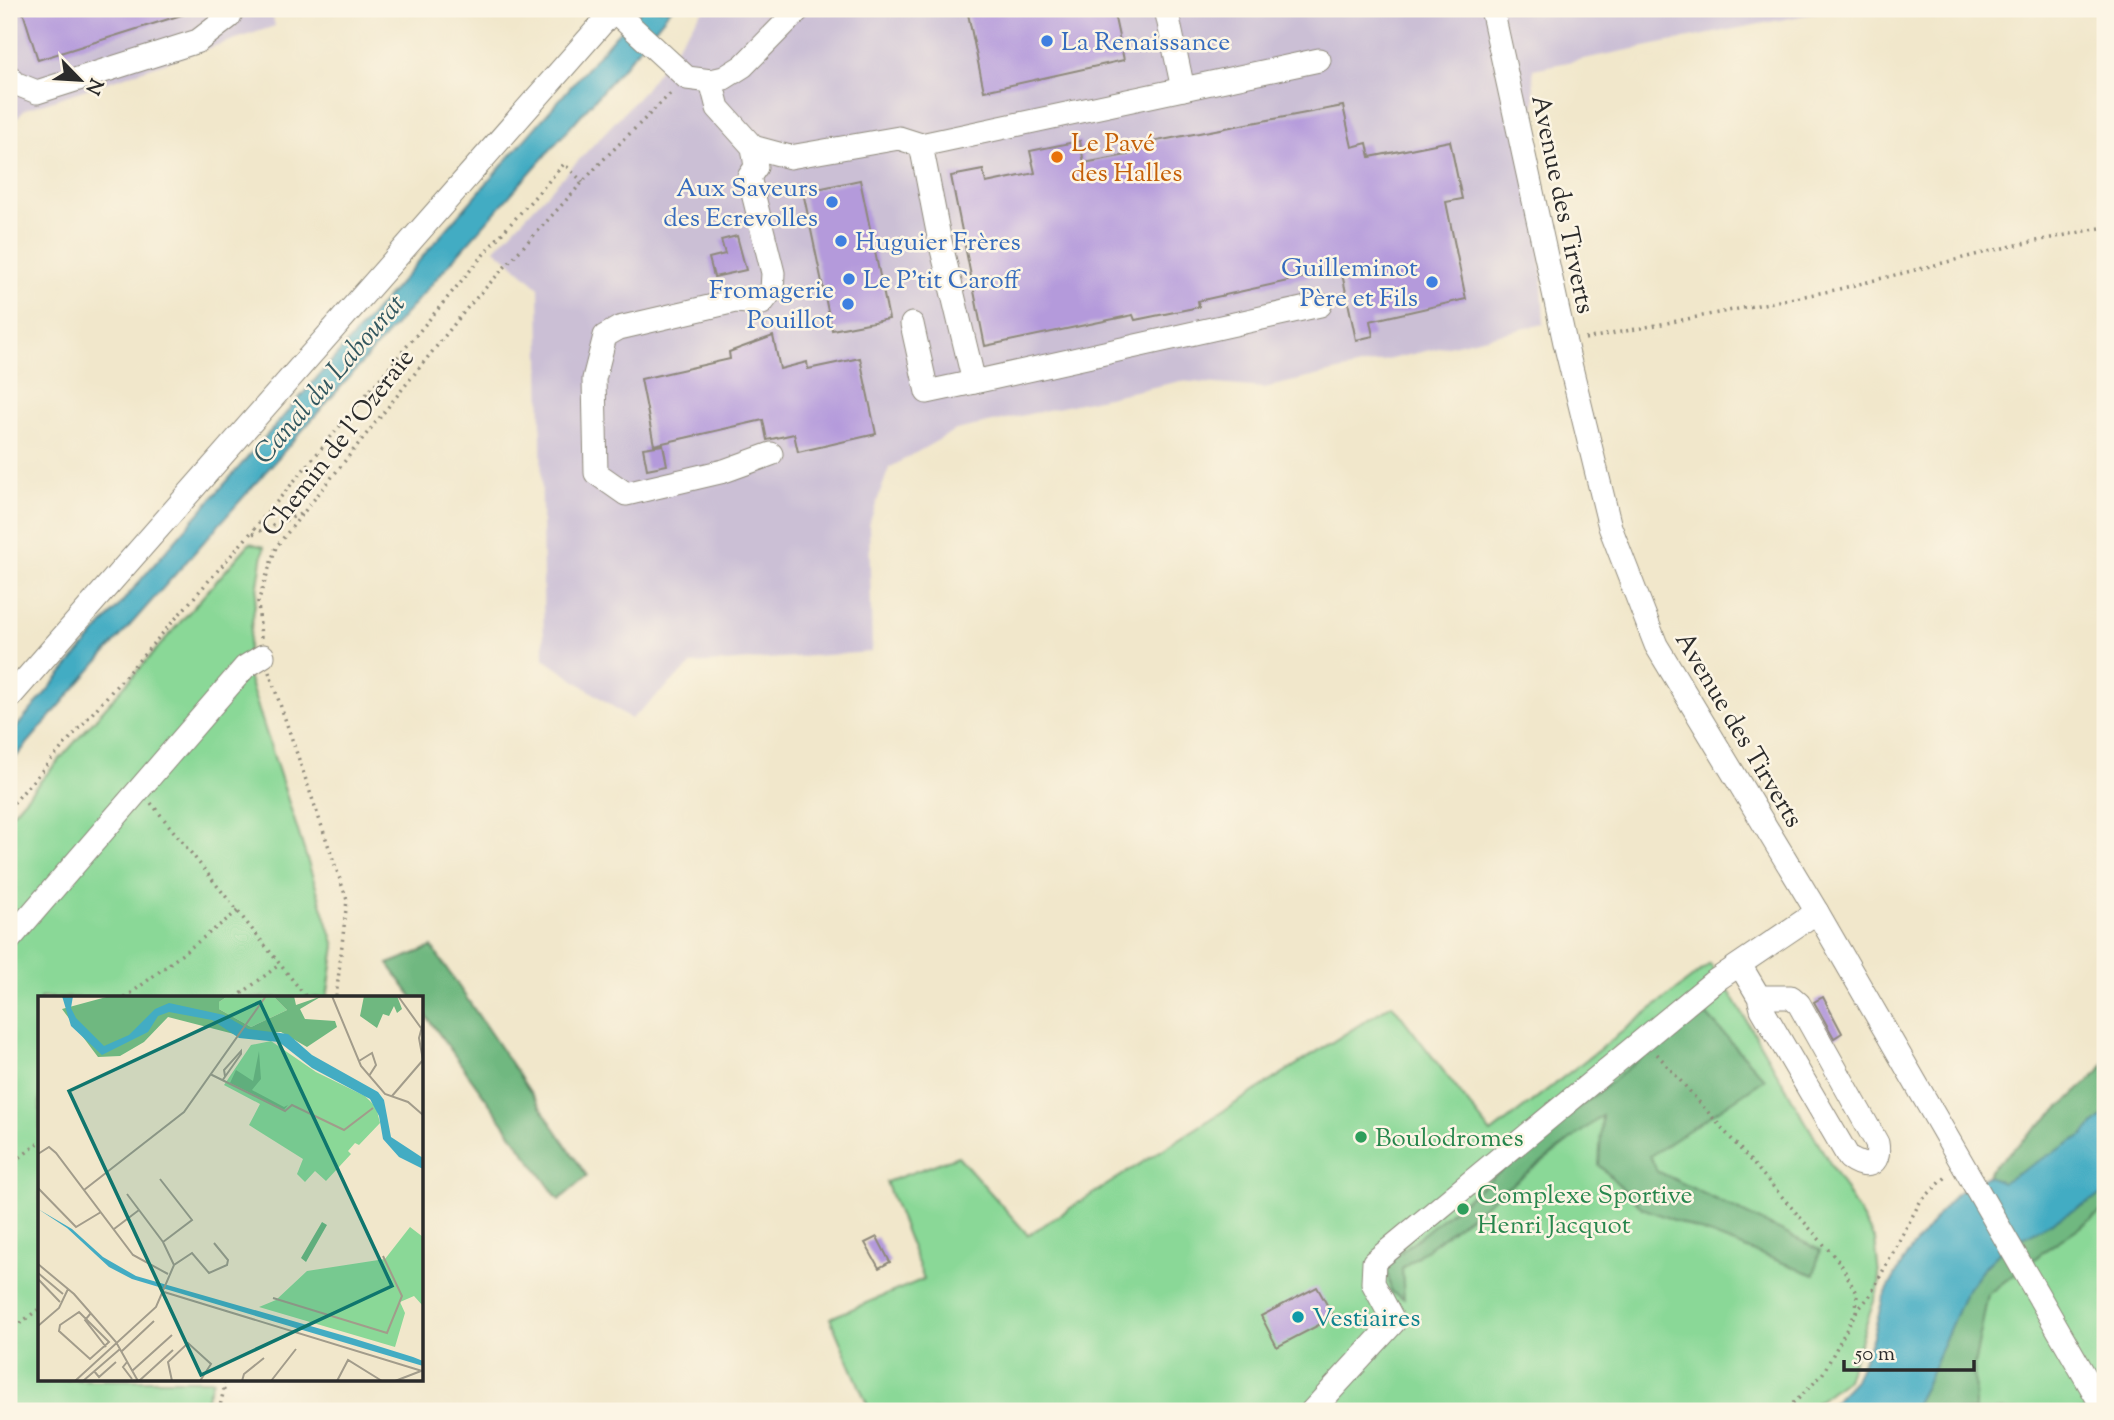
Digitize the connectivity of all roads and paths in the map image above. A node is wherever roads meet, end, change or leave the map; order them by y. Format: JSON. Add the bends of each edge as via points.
{"nodes":[{"id":1,"x":233,"y":9,"type":"edge"},
{"id":2,"x":799,"y":9,"type":"edge"},
{"id":3,"x":1166,"y":9,"type":"edge"},
{"id":4,"x":1492,"y":9,"type":"edge"},
{"id":5,"x":617,"y":14,"type":"edge"},
{"id":6,"x":1319,"y":60,"type":"dead end"},
{"id":7,"x":9,"y":76,"type":"edge"},
{"id":8,"x":688,"y":78,"type":"junction"},
{"id":9,"x":711,"y":81,"type":"junction"},
{"id":10,"x":1183,"y":89,"type":"junction"},
{"id":11,"x":921,"y":145,"type":"junction"},
{"id":12,"x":753,"y":147,"type":"junction"},
{"id":13,"x":583,"y":182,"type":"junction"},
{"id":14,"x":2105,"y":227,"type":"edge"},
{"id":15,"x":1320,"y":304,"type":"dead end"},
{"id":16,"x":912,"y":324,"type":"dead end"},
{"id":17,"x":1566,"y":343,"type":"junction"},
{"id":18,"x":974,"y":382,"type":"junction"},
{"id":19,"x":771,"y":454,"type":"dead end"},
{"id":20,"x":302,"y":513,"type":"junction"},
{"id":21,"x":249,"y":535,"type":"junction"},
{"id":22,"x":263,"y":656,"type":"junction"},
{"id":23,"x":9,"y":698,"type":"edge"},
{"id":24,"x":140,"y":790,"type":"junction"},
{"id":25,"x":9,"y":808,"type":"edge"},
{"id":26,"x":238,"y":911,"type":"junction"},
{"id":27,"x":1817,"y":912,"type":"junction"},
{"id":28,"x":9,"y":940,"type":"edge"},
{"id":29,"x":279,"y":964,"type":"junction"},
{"id":30,"x":1740,"y":965,"type":"junction"},
{"id":31,"x":128,"y":996,"type":"edge"},
{"id":32,"x":239,"y":996,"type":"edge"},
{"id":33,"x":305,"y":996,"type":"edge"},
{"id":34,"x":335,"y":996,"type":"edge"},
{"id":35,"x":1759,"y":997,"type":"junction"},
{"id":36,"x":1644,"y":1039,"type":"junction"},
{"id":37,"x":38,"y":1144,"type":"edge"},
{"id":38,"x":1961,"y":1162,"type":"junction"},
{"id":39,"x":9,"y":1166,"type":"edge"},
{"id":40,"x":38,"y":1310,"type":"edge"},
{"id":41,"x":1856,"y":1312,"type":"junction"},
{"id":42,"x":9,"y":1332,"type":"edge"},
{"id":43,"x":226,"y":1382,"type":"edge"},
{"id":44,"x":219,"y":1411,"type":"edge"},
{"id":45,"x":1312,"y":1411,"type":"edge"},
{"id":46,"x":1781,"y":1411,"type":"edge"},
{"id":47,"x":2105,"y":1411,"type":"edge"}],
"edges":[{"from":1,"to":7,"type":"street","via":[[198,41],[37,92],[12,82]]},
{"from":2,"to":9,"type":"street","via":[[743,66]]},
{"from":3,"to":10,"type":"street"},
{"from":4,"to":17,"type":"street","name":"Avenue des Tirverts"},
{"from":5,"to":8,"type":"street"},
{"from":5,"to":23,"type":"street"},
{"from":6,"to":10,"type":"street"},
{"from":8,"to":9,"type":"street"},
{"from":8,"to":13,"type":"path","name":"Chemin de l'Ozeraie"},
{"from":9,"to":12,"type":"street","via":[[718,108]]},
{"from":10,"to":11,"type":"street"},
{"from":11,"to":12,"type":"street","via":[[899,138],[790,157]]},
{"from":11,"to":18,"type":"street"},
{"from":12,"to":19,"type":"street","via":[[756,167],[749,177],[773,273],[772,290],[762,303],[735,302],[619,328],[605,336],[593,379],[597,473],[626,494],[724,471]]},
{"from":13,"to":20,"type":"path","name":"Chemin de l'Ozeraie","via":[[468,307]]},
{"from":13,"to":21,"type":"path","via":[[564,164]]},
{"from":14,"to":17,"type":"path","via":[[1835,290]]},
{"from":15,"to":18,"type":"street"},
{"from":16,"to":18,"type":"street","via":[[927,391]]},
{"from":17,"to":27,"type":"street","name":"Avenue des Tirverts","via":[[1610,527],[1656,645]]},
{"from":20,"to":21,"type":"path"},
{"from":20,"to":22,"type":"path","name":"Chemin de l'Ozeraie","via":[[276,547],[258,602]]},
{"from":21,"to":25,"type":"path"},
{"from":22,"to":24,"type":"street","via":[[245,667]]},
{"from":22,"to":34,"type":"path","name":"Chemin de l'Ozeraie","via":[[347,900]]},
{"from":24,"to":26,"type":"path"},
{"from":24,"to":28,"type":"street"},
{"from":26,"to":29,"type":"path"},
{"from":26,"to":31,"type":"path"},
{"from":27,"to":30,"type":"street"},
{"from":27,"to":38,"type":"street","name":"Avenue des Tirverts"},
{"from":29,"to":32,"type":"path"},
{"from":29,"to":33,"type":"path"},
{"from":30,"to":35,"type":"street"},
{"from":30,"to":36,"type":"street"},
{"from":35,"to":35,"type":"street","via":[[1791,997],[1799,1004],[1877,1143],[1876,1159],[1868,1165],[1849,1158]]},
{"from":36,"to":41,"type":"path","via":[[1841,1264],[1857,1295]]},
{"from":36,"to":45,"type":"street","via":[[1374,1262],[1373,1283],[1394,1322]]},
{"from":37,"to":39,"type":"path"},
{"from":38,"to":41,"type":"path","via":[[1920,1202],[1870,1297]]},
{"from":38,"to":47,"type":"street","name":"Avenue des Tirverts"},
{"from":40,"to":42,"type":"path"},
{"from":41,"to":46,"type":"path","via":[[1822,1375]]},
{"from":43,"to":44,"type":"path"}]}
